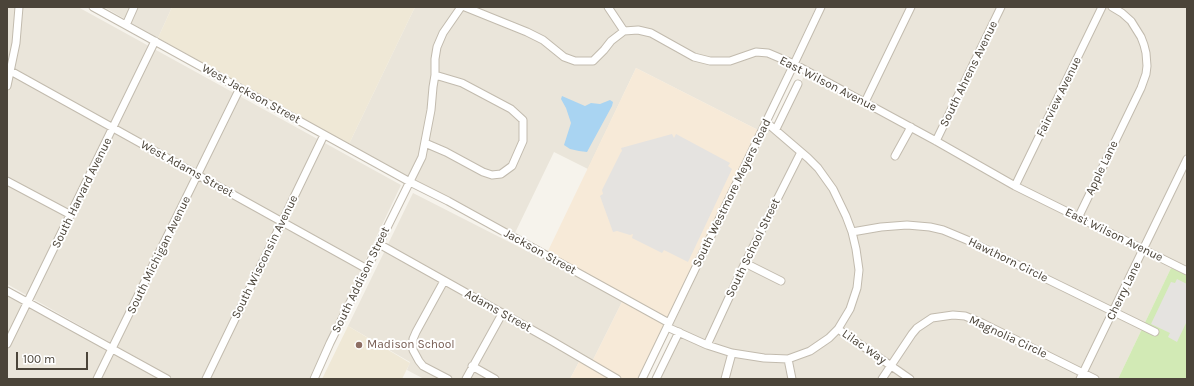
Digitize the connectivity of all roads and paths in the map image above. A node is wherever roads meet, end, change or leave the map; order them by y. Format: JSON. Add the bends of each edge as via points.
{"nodes":[{"id":1,"x":19,"y":7,"type":"edge"},
{"id":2,"x":93,"y":7,"type":"edge"},
{"id":3,"x":134,"y":7,"type":"edge"},
{"id":4,"x":461,"y":7,"type":"edge"},
{"id":5,"x":465,"y":7,"type":"edge"},
{"id":6,"x":608,"y":7,"type":"edge"},
{"id":7,"x":821,"y":7,"type":"edge"},
{"id":8,"x":911,"y":7,"type":"edge"},
{"id":9,"x":1001,"y":7,"type":"edge"},
{"id":10,"x":1102,"y":7,"type":"edge"},
{"id":11,"x":1112,"y":7,"type":"edge"},
{"id":12,"x":126,"y":25,"type":"junction"},
{"id":13,"x":624,"y":31,"type":"junction"},
{"id":14,"x":155,"y":41,"type":"junction"},
{"id":15,"x":794,"y":64,"type":"junction"},
{"id":16,"x":9,"y":70,"type":"edge"},
{"id":17,"x":435,"y":75,"type":"junction"},
{"id":18,"x":798,"y":84,"type":"dead end"},
{"id":19,"x":7,"y":86,"type":"edge"},
{"id":20,"x":240,"y":88,"type":"junction"},
{"id":21,"x":865,"y":102,"type":"junction"},
{"id":22,"x":766,"y":122,"type":"junction"},
{"id":23,"x":911,"y":127,"type":"junction"},
{"id":24,"x":113,"y":128,"type":"junction"},
{"id":25,"x":776,"y":129,"type":"junction"},
{"id":26,"x":324,"y":135,"type":"junction"},
{"id":27,"x":936,"y":141,"type":"junction"},
{"id":28,"x":425,"y":143,"type":"junction"},
{"id":29,"x":801,"y":152,"type":"junction"},
{"id":30,"x":896,"y":156,"type":"dead end"},
{"id":31,"x":1187,"y":159,"type":"edge"},
{"id":32,"x":198,"y":175,"type":"junction"},
{"id":33,"x":7,"y":181,"type":"edge"},
{"id":34,"x":410,"y":182,"type":"junction"},
{"id":35,"x":1015,"y":186,"type":"junction"},
{"id":36,"x":71,"y":215,"type":"junction"},
{"id":37,"x":1078,"y":218,"type":"junction"},
{"id":38,"x":282,"y":222,"type":"junction"},
{"id":39,"x":852,"y":232,"type":"junction"},
{"id":40,"x":379,"y":244,"type":"junction"},
{"id":41,"x":1144,"y":250,"type":"junction"},
{"id":42,"x":745,"y":263,"type":"junction"},
{"id":43,"x":367,"y":269,"type":"junction"},
{"id":44,"x":1187,"y":271,"type":"edge"},
{"id":45,"x":444,"y":281,"type":"junction"},
{"id":46,"x":781,"y":281,"type":"dead end"},
{"id":47,"x":7,"y":291,"type":"edge"},
{"id":48,"x":28,"y":302,"type":"junction"},
{"id":49,"x":1113,"y":312,"type":"junction"},
{"id":50,"x":502,"y":314,"type":"junction"},
{"id":51,"x":668,"y":325,"type":"junction"},
{"id":52,"x":838,"y":329,"type":"junction"},
{"id":53,"x":679,"y":332,"type":"junction"},
{"id":54,"x":1155,"y":332,"type":"dead end"},
{"id":55,"x":7,"y":344,"type":"edge"},
{"id":56,"x":707,"y":345,"type":"junction"},
{"id":57,"x":113,"y":349,"type":"junction"},
{"id":58,"x":732,"y":353,"type":"junction"},
{"id":59,"x":788,"y":359,"type":"junction"},
{"id":60,"x":472,"y":366,"type":"junction"},
{"id":61,"x":891,"y":366,"type":"junction"},
{"id":62,"x":1082,"y":376,"type":"edge"},
{"id":63,"x":97,"y":379,"type":"edge"},
{"id":64,"x":167,"y":379,"type":"edge"},
{"id":65,"x":206,"y":379,"type":"edge"},
{"id":66,"x":314,"y":379,"type":"edge"},
{"id":67,"x":448,"y":379,"type":"edge"},
{"id":68,"x":466,"y":379,"type":"edge"},
{"id":69,"x":495,"y":379,"type":"edge"},
{"id":70,"x":617,"y":379,"type":"edge"},
{"id":71,"x":642,"y":379,"type":"edge"},
{"id":72,"x":656,"y":379,"type":"edge"},
{"id":73,"x":725,"y":379,"type":"edge"},
{"id":74,"x":792,"y":379,"type":"edge"},
{"id":75,"x":882,"y":379,"type":"edge"},
{"id":76,"x":910,"y":379,"type":"edge"},
{"id":77,"x":1095,"y":379,"type":"edge"}],
"edges":[{"from":1,"to":16,"type":"street","via":[[16,43]]},
{"from":2,"to":12,"type":"street","name":"West Jackson Street"},
{"from":3,"to":12,"type":"street"},
{"from":4,"to":17,"type":"street","name":"South Addison Street","via":[[439,40],[435,55]]},
{"from":5,"to":13,"type":"street","via":[[527,32],[564,57],[575,61],[593,61]]},
{"from":6,"to":13,"type":"street"},
{"from":7,"to":15,"type":"street","name":"South Westmore Meyers Road"},
{"from":8,"to":21,"type":"street"},
{"from":9,"to":27,"type":"street","name":"South Ahrens Avenue"},
{"from":10,"to":35,"type":"street","name":"Fairview Avenue"},
{"from":11,"to":37,"type":"street","name":"Apple Lane","via":[[1135,26],[1144,45],[1146,66],[1143,82]]},
{"from":12,"to":14,"type":"street","name":"West Jackson Street"},
{"from":13,"to":15,"type":"street","name":"East Wilson Avenue","via":[[647,31],[694,57],[710,61],[730,61],[756,52],[768,53]]},
{"from":14,"to":20,"type":"street","name":"West Jackson Street"},
{"from":14,"to":24,"type":"street","name":"South Harvard Avenue"},
{"from":15,"to":21,"type":"street","name":"East Wilson Avenue"},
{"from":15,"to":22,"type":"street","name":"South Westmore Meyers Road"},
{"from":16,"to":19,"type":"street"},
{"from":16,"to":24,"type":"street","name":"West Adams Street"},
{"from":17,"to":28,"type":"street","name":"South Addison Street"},
{"from":17,"to":28,"type":"street","via":[[462,84],[510,109],[524,120],[523,143],[514,163],[501,174],[492,175]]},
{"from":18,"to":25,"type":"street"},
{"from":20,"to":26,"type":"street","name":"West Jackson Street"},
{"from":20,"to":32,"type":"street","name":"South Michigan Avenue"},
{"from":21,"to":23,"type":"street","name":"East Wilson Avenue"},
{"from":22,"to":25,"type":"street"},
{"from":22,"to":51,"type":"street","name":"South Westmore Meyers Road"},
{"from":23,"to":27,"type":"street","name":"East Wilson Avenue"},
{"from":23,"to":30,"type":"street"},
{"from":24,"to":32,"type":"street","name":"West Adams Street"},
{"from":24,"to":36,"type":"street","name":"South Harvard Avenue"},
{"from":25,"to":29,"type":"street"},
{"from":26,"to":34,"type":"street","name":"West Jackson Street"},
{"from":26,"to":38,"type":"street","name":"South Wisconsin Avenue"},
{"from":27,"to":35,"type":"street","name":"East Wilson Avenue"},
{"from":28,"to":34,"type":"street","name":"South Addison Street","via":[[422,157]]},
{"from":29,"to":39,"type":"street","via":[[818,168],[833,189]]},
{"from":29,"to":42,"type":"street","name":"South School Street"},
{"from":31,"to":41,"type":"street","name":"Cherry Lane"},
{"from":32,"to":38,"type":"street","name":"West Adams Street"},
{"from":32,"to":57,"type":"street","name":"South Michigan Avenue"},
{"from":33,"to":36,"type":"street"},
{"from":34,"to":40,"type":"street","name":"South Addison Street"},
{"from":34,"to":51,"type":"street","name":"Jackson Street"},
{"from":35,"to":37,"type":"street","name":"East Wilson Avenue"},
{"from":36,"to":48,"type":"street","name":"South Harvard Avenue"},
{"from":37,"to":41,"type":"street","name":"East Wilson Avenue"},
{"from":38,"to":43,"type":"street","name":"West Adams Street"},
{"from":38,"to":65,"type":"street","name":"South Wisconsin Avenue"},
{"from":39,"to":49,"type":"street","name":"Hawthorn Circle","via":[[907,225],[943,230]]},
{"from":39,"to":52,"type":"street","via":[[858,264],[857,288],[850,309]]},
{"from":40,"to":43,"type":"street","name":"South Addison Street"},
{"from":40,"to":45,"type":"street","name":"Adams Street"},
{"from":41,"to":44,"type":"street","name":"East Wilson Avenue"},
{"from":41,"to":49,"type":"street","name":"Cherry Lane"},
{"from":42,"to":46,"type":"street"},
{"from":42,"to":56,"type":"street","name":"South School Street"},
{"from":43,"to":66,"type":"street","name":"South Addison Street"},
{"from":45,"to":50,"type":"street","name":"Adams Street"},
{"from":45,"to":67,"type":"street","via":[[416,332],[413,350],[423,366]]},
{"from":47,"to":48,"type":"street"},
{"from":48,"to":55,"type":"street","name":"South Harvard Avenue"},
{"from":48,"to":57,"type":"street"},
{"from":49,"to":54,"type":"street","name":"Hawthorn Circle"},
{"from":49,"to":62,"type":"street","name":"Cherry Lane"},
{"from":50,"to":60,"type":"street"},
{"from":50,"to":70,"type":"street","name":"Adams Street"},
{"from":51,"to":53,"type":"street","name":"Jackson Street"},
{"from":51,"to":71,"type":"street","name":"South Westmore Meyers Road"},
{"from":52,"to":59,"type":"street","via":[[815,348]]},
{"from":52,"to":61,"type":"street","name":"Lilac Way"},
{"from":53,"to":56,"type":"street","name":"Jackson Street"},
{"from":53,"to":72,"type":"street"},
{"from":56,"to":58,"type":"street","name":"Jackson Street"},
{"from":57,"to":63,"type":"street","name":"South Michigan Avenue"},
{"from":57,"to":64,"type":"street"},
{"from":58,"to":59,"type":"street","name":"Jackson Street"},
{"from":58,"to":73,"type":"street"},
{"from":59,"to":74,"type":"street"},
{"from":60,"to":68,"type":"street"},
{"from":60,"to":69,"type":"street"},
{"from":61,"to":62,"type":"street","name":"Magnolia Circle","via":[[917,328],[932,318],[953,315],[970,318]]},
{"from":61,"to":75,"type":"street","name":"Magnolia Circle"},
{"from":61,"to":76,"type":"street","name":"Lilac Way"},
{"from":62,"to":77,"type":"street","name":"Magnolia Circle"}]}
